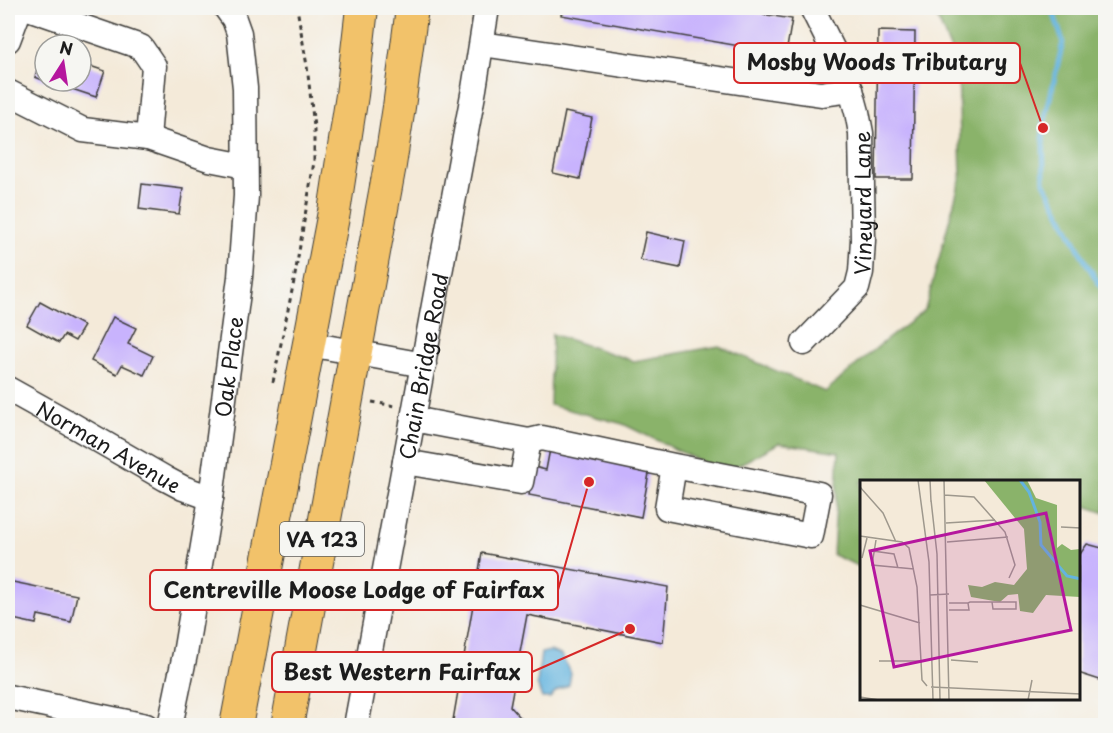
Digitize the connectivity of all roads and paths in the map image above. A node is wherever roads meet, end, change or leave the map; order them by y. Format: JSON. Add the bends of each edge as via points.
{"nodes":[{"id":1,"x":20,"y":8,"type":"edge"},
{"id":2,"x":28,"y":8,"type":"edge"},
{"id":3,"x":226,"y":8,"type":"edge"},
{"id":4,"x":297,"y":8,"type":"edge"},
{"id":5,"x":362,"y":8,"type":"edge"},
{"id":6,"x":412,"y":8,"type":"edge"},
{"id":7,"x":487,"y":8,"type":"edge"},
{"id":8,"x":812,"y":8,"type":"edge"},
{"id":9,"x":8,"y":39,"type":"edge"},
{"id":10,"x":482,"y":44,"type":"junction"},
{"id":11,"x":851,"y":90,"type":"junction"},
{"id":12,"x":8,"y":92,"type":"edge"},
{"id":13,"x":148,"y":138,"type":"junction"},
{"id":14,"x":246,"y":166,"type":"junction"},
{"id":15,"x":804,"y":343,"type":"dead end"},
{"id":16,"x":309,"y":345,"type":"junction"},
{"id":17,"x":355,"y":353,"type":"junction"},
{"id":18,"x":424,"y":365,"type":"junction"},
{"id":19,"x":273,"y":382,"type":"dead end"},
{"id":20,"x":8,"y":389,"type":"edge"},
{"id":21,"x":364,"y":400,"type":"dead end"},
{"id":22,"x":406,"y":413,"type":"junction"},
{"id":23,"x":529,"y":441,"type":"junction"},
{"id":24,"x":405,"y":462,"type":"junction"},
{"id":25,"x":674,"y":466,"type":"junction"},
{"id":26,"x":211,"y":498,"type":"junction"},
{"id":27,"x":8,"y":697,"type":"edge"},
{"id":28,"x":146,"y":726,"type":"edge"},
{"id":29,"x":170,"y":726,"type":"edge"},
{"id":30,"x":236,"y":726,"type":"edge"},
{"id":31,"x":287,"y":726,"type":"edge"},
{"id":32,"x":356,"y":726,"type":"edge"}],
"edges":[{"from":1,"to":9,"type":"street"},
{"from":2,"to":13,"type":"street","via":[[141,47],[154,66]]},
{"from":3,"to":14,"type":"street","name":"Oak Place","via":[[239,33],[245,88]]},
{"from":4,"to":19,"type":"path","via":[[307,66],[314,162]]},
{"from":5,"to":16,"type":"main road","number":"VA 123","via":[[346,143]]},
{"from":6,"to":17,"type":"main road","number":"VA 123","via":[[398,119]]},
{"from":7,"to":10,"type":"street","name":"Chain Bridge Road"},
{"from":8,"to":11,"type":"street","name":"Vineyard Lane"},
{"from":10,"to":11,"type":"street","via":[[821,94]]},
{"from":10,"to":18,"type":"street","name":"Chain Bridge Road"},
{"from":11,"to":15,"type":"street","name":"Vineyard Lane","via":[[861,133],[861,272],[857,288]]},
{"from":12,"to":13,"type":"street","via":[[83,130]]},
{"from":13,"to":14,"type":"street","via":[[208,159]]},
{"from":14,"to":26,"type":"street","name":"Oak Place","via":[[240,277]]},
{"from":16,"to":17,"type":"street"},
{"from":16,"to":30,"type":"main road","number":"VA 123"},
{"from":17,"to":18,"type":"street"},
{"from":17,"to":31,"type":"main road","number":"VA 123"},
{"from":18,"to":22,"type":"street","name":"Chain Bridge Road"},
{"from":20,"to":26,"type":"street","name":"Norman Avenue","via":[[166,479]]},
{"from":21,"to":22,"type":"path"},
{"from":22,"to":23,"type":"street"},
{"from":22,"to":24,"type":"street","name":"Chain Bridge Road"},
{"from":23,"to":24,"type":"street","via":[[521,482]]},
{"from":23,"to":25,"type":"street","via":[[542,438]]},
{"from":24,"to":32,"type":"street","name":"Chain Bridge Road"},
{"from":25,"to":25,"type":"street","via":[[819,494],[811,536],[667,508]]},
{"from":26,"to":29,"type":"street","name":"Oak Place"},
{"from":27,"to":28,"type":"street"}]}
